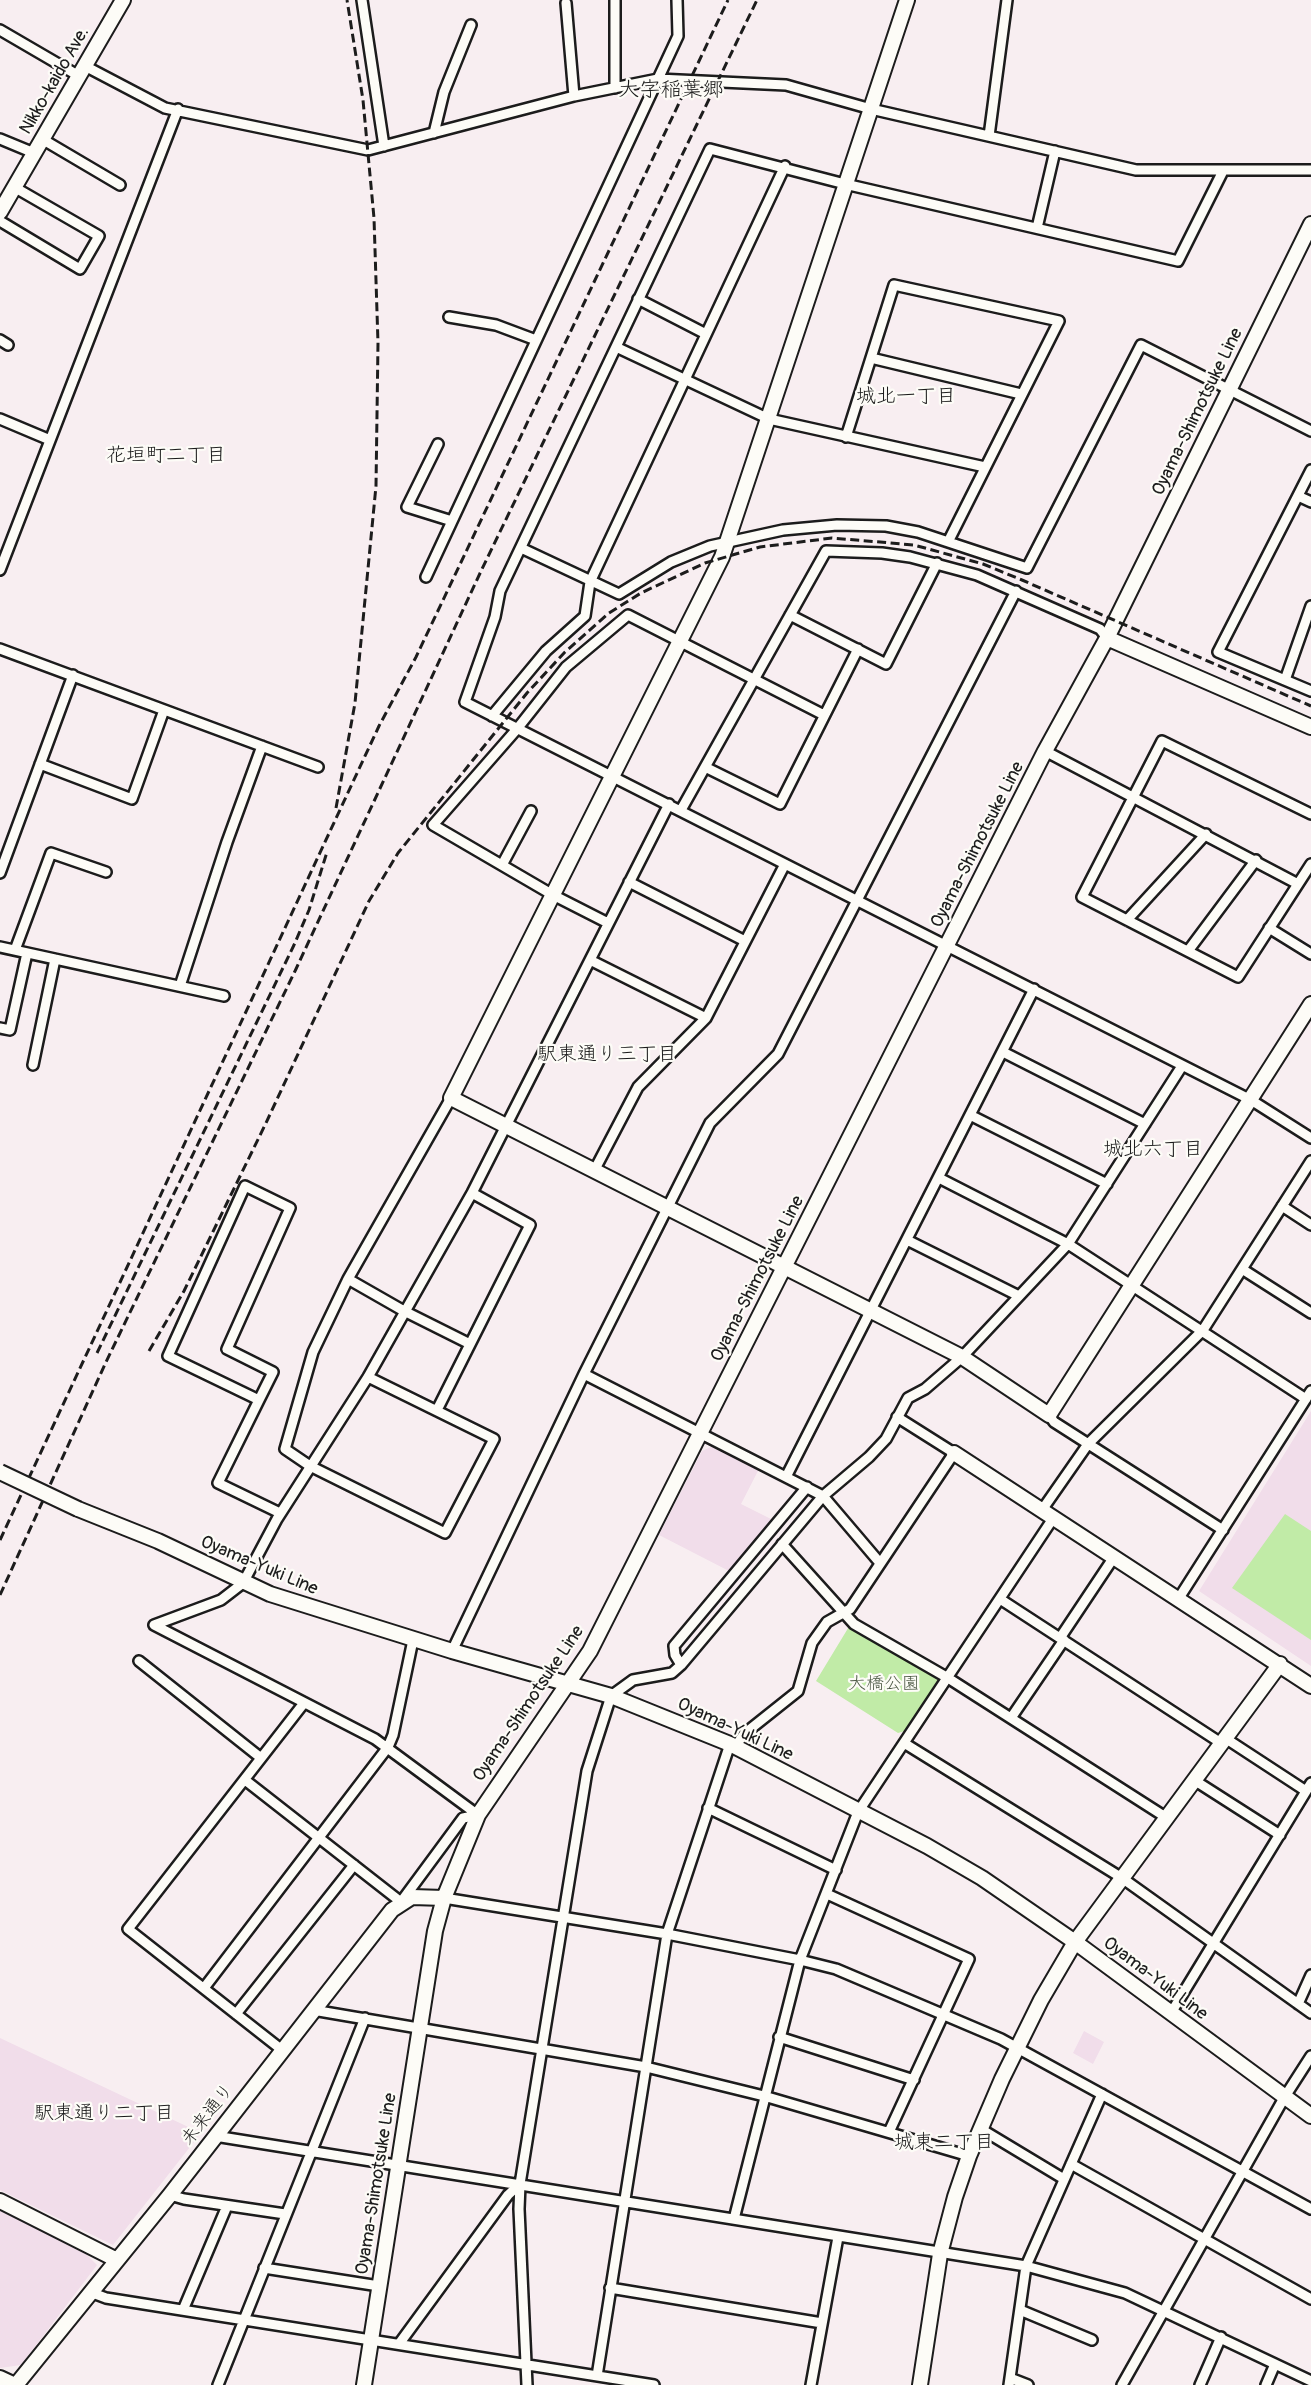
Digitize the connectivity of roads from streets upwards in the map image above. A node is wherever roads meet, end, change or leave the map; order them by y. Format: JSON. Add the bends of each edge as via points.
{"nodes":[{"id":1,"x":123,"y":0,"type":"edge"},
{"id":2,"x":362,"y":0,"type":"edge"},
{"id":3,"x":615,"y":0,"type":"edge"},
{"id":4,"x":677,"y":0,"type":"edge"},
{"id":5,"x":907,"y":0,"type":"edge"},
{"id":6,"x":1007,"y":0,"type":"edge"},
{"id":7,"x":566,"y":3,"type":"dead end"},
{"id":8,"x":471,"y":25,"type":"dead end"},
{"id":9,"x":0,"y":30,"type":"edge"},
{"id":10,"x":82,"y":71,"type":"junction"},
{"id":11,"x":658,"y":79,"type":"junction"},
{"id":12,"x":615,"y":88,"type":"junction"},
{"id":13,"x":574,"y":96,"type":"junction"},
{"id":14,"x":178,"y":109,"type":"junction"},
{"id":15,"x":871,"y":109,"type":"junction"},
{"id":16,"x":434,"y":133,"type":"junction"},
{"id":17,"x":989,"y":136,"type":"junction"},
{"id":18,"x":0,"y":139,"type":"edge"},
{"id":19,"x":42,"y":139,"type":"junction"},
{"id":20,"x":384,"y":146,"type":"junction"},
{"id":21,"x":1055,"y":151,"type":"junction"},
{"id":22,"x":34,"y":153,"type":"junction"},
{"id":23,"x":785,"y":166,"type":"junction"},
{"id":24,"x":1311,"y":170,"type":"edge"},
{"id":25,"x":1223,"y":171,"type":"junction"},
{"id":26,"x":845,"y":184,"type":"junction"},
{"id":27,"x":120,"y":185,"type":"dead end"},
{"id":28,"x":14,"y":188,"type":"junction"},
{"id":29,"x":0,"y":212,"type":"edge"},
{"id":30,"x":0,"y":221,"type":"edge"},
{"id":31,"x":1311,"y":224,"type":"edge"},
{"id":32,"x":1037,"y":228,"type":"junction"},
{"id":33,"x":638,"y":299,"type":"junction"},
{"id":34,"x":449,"y":317,"type":"dead end"},
{"id":35,"x":706,"y":334,"type":"junction"},
{"id":36,"x":536,"y":340,"type":"junction"},
{"id":37,"x":616,"y":347,"type":"junction"},
{"id":38,"x":871,"y":358,"type":"junction"},
{"id":39,"x":686,"y":379,"type":"junction"},
{"id":40,"x":1229,"y":389,"type":"junction"},
{"id":41,"x":1022,"y":394,"type":"junction"},
{"id":42,"x":0,"y":419,"type":"edge"},
{"id":43,"x":769,"y":419,"type":"junction"},
{"id":44,"x":1311,"y":431,"type":"edge"},
{"id":45,"x":846,"y":437,"type":"junction"},
{"id":46,"x":50,"y":440,"type":"junction"},
{"id":47,"x":438,"y":444,"type":"dead end"},
{"id":48,"x":985,"y":467,"type":"junction"},
{"id":49,"x":1311,"y":470,"type":"edge"},
{"id":50,"x":1298,"y":496,"type":"junction"},
{"id":51,"x":1311,"y":502,"type":"edge"},
{"id":52,"x":452,"y":520,"type":"junction"},
{"id":53,"x":949,"y":540,"type":"junction"},
{"id":54,"x":728,"y":541,"type":"junction"},
{"id":55,"x":521,"y":548,"type":"junction"},
{"id":56,"x":937,"y":563,"type":"junction"},
{"id":57,"x":0,"y":570,"type":"edge"},
{"id":58,"x":426,"y":577,"type":"dead end"},
{"id":59,"x":591,"y":582,"type":"junction"},
{"id":60,"x":1016,"y":591,"type":"junction"},
{"id":61,"x":1311,"y":606,"type":"edge"},
{"id":62,"x":790,"y":615,"type":"junction"},
{"id":63,"x":1107,"y":638,"type":"junction"},
{"id":64,"x":681,"y":642,"type":"junction"},
{"id":65,"x":0,"y":649,"type":"edge"},
{"id":66,"x":858,"y":649,"type":"junction"},
{"id":67,"x":73,"y":675,"type":"junction"},
{"id":68,"x":753,"y":680,"type":"junction"},
{"id":69,"x":1285,"y":680,"type":"junction"},
{"id":70,"x":1311,"y":692,"type":"edge"},
{"id":71,"x":164,"y":710,"type":"junction"},
{"id":72,"x":824,"y":715,"type":"junction"},
{"id":73,"x":492,"y":716,"type":"junction"},
{"id":74,"x":1311,"y":727,"type":"edge"},
{"id":75,"x":518,"y":729,"type":"junction"},
{"id":76,"x":262,"y":747,"type":"junction"},
{"id":77,"x":1045,"y":752,"type":"junction"},
{"id":78,"x":40,"y":764,"type":"junction"},
{"id":79,"x":318,"y":767,"type":"dead end"},
{"id":80,"x":705,"y":767,"type":"junction"},
{"id":81,"x":613,"y":777,"type":"junction"},
{"id":82,"x":1134,"y":797,"type":"junction"},
{"id":83,"x":669,"y":804,"type":"junction"},
{"id":84,"x":681,"y":810,"type":"junction"},
{"id":85,"x":531,"y":811,"type":"dead end"},
{"id":86,"x":1311,"y":814,"type":"edge"},
{"id":87,"x":1206,"y":834,"type":"junction"},
{"id":88,"x":1256,"y":860,"type":"junction"},
{"id":89,"x":785,"y":864,"type":"junction"},
{"id":90,"x":1311,"y":864,"type":"edge"},
{"id":91,"x":502,"y":865,"type":"junction"},
{"id":92,"x":106,"y":872,"type":"dead end"},
{"id":93,"x":0,"y":873,"type":"edge"},
{"id":94,"x":629,"y":882,"type":"junction"},
{"id":95,"x":1298,"y":884,"type":"junction"},
{"id":96,"x":553,"y":895,"type":"junction"},
{"id":97,"x":858,"y":902,"type":"junction"},
{"id":98,"x":1127,"y":920,"type":"junction"},
{"id":99,"x":608,"y":923,"type":"junction"},
{"id":100,"x":1269,"y":928,"type":"junction"},
{"id":101,"x":745,"y":941,"type":"junction"},
{"id":102,"x":0,"y":947,"type":"edge"},
{"id":103,"x":947,"y":947,"type":"junction"},
{"id":104,"x":15,"y":950,"type":"junction"},
{"id":105,"x":1188,"y":951,"type":"junction"},
{"id":106,"x":27,"y":953,"type":"junction"},
{"id":107,"x":1311,"y":954,"type":"edge"},
{"id":108,"x":55,"y":959,"type":"junction"},
{"id":109,"x":590,"y":960,"type":"junction"},
{"id":110,"x":180,"y":986,"type":"junction"},
{"id":111,"x":1034,"y":989,"type":"junction"},
{"id":112,"x":224,"y":996,"type":"dead end"},
{"id":113,"x":1311,"y":1004,"type":"edge"},
{"id":114,"x":706,"y":1018,"type":"junction"},
{"id":115,"x":0,"y":1028,"type":"edge"},
{"id":116,"x":1003,"y":1052,"type":"junction"},
{"id":117,"x":33,"y":1065,"type":"dead end"},
{"id":118,"x":1182,"y":1066,"type":"junction"},
{"id":119,"x":451,"y":1098,"type":"junction"},
{"id":120,"x":1251,"y":1100,"type":"junction"},
{"id":121,"x":970,"y":1115,"type":"junction"},
{"id":122,"x":1145,"y":1124,"type":"junction"},
{"id":123,"x":505,"y":1125,"type":"junction"},
{"id":124,"x":1311,"y":1138,"type":"edge"},
{"id":125,"x":1311,"y":1161,"type":"edge"},
{"id":126,"x":594,"y":1171,"type":"junction"},
{"id":127,"x":939,"y":1178,"type":"junction"},
{"id":128,"x":1107,"y":1184,"type":"junction"},
{"id":129,"x":472,"y":1193,"type":"junction"},
{"id":130,"x":1282,"y":1206,"type":"junction"},
{"id":131,"x":670,"y":1208,"type":"junction"},
{"id":132,"x":1311,"y":1225,"type":"edge"},
{"id":133,"x":907,"y":1240,"type":"junction"},
{"id":134,"x":1068,"y":1244,"type":"junction"},
{"id":135,"x":784,"y":1266,"type":"junction"},
{"id":136,"x":1242,"y":1269,"type":"junction"},
{"id":137,"x":348,"y":1279,"type":"junction"},
{"id":138,"x":1132,"y":1285,"type":"junction"},
{"id":139,"x":1019,"y":1296,"type":"junction"},
{"id":140,"x":871,"y":1310,"type":"junction"},
{"id":141,"x":404,"y":1311,"type":"junction"},
{"id":142,"x":1311,"y":1313,"type":"edge"},
{"id":143,"x":1203,"y":1330,"type":"junction"},
{"id":144,"x":470,"y":1344,"type":"junction"},
{"id":145,"x":962,"y":1357,"type":"junction"},
{"id":146,"x":585,"y":1374,"type":"junction"},
{"id":147,"x":368,"y":1377,"type":"junction"},
{"id":148,"x":1309,"y":1395,"type":"edge"},
{"id":149,"x":259,"y":1400,"type":"junction"},
{"id":150,"x":437,"y":1410,"type":"junction"},
{"id":151,"x":1050,"y":1415,"type":"junction"},
{"id":152,"x":897,"y":1417,"type":"junction"},
{"id":153,"x":700,"y":1433,"type":"junction"},
{"id":154,"x":1088,"y":1444,"type":"junction"},
{"id":155,"x":954,"y":1453,"type":"junction"},
{"id":156,"x":310,"y":1466,"type":"junction"},
{"id":157,"x":0,"y":1472,"type":"edge"},
{"id":158,"x":786,"y":1477,"type":"junction"},
{"id":159,"x":807,"y":1487,"type":"junction"},
{"id":160,"x":823,"y":1496,"type":"junction"},
{"id":161,"x":280,"y":1513,"type":"junction"},
{"id":162,"x":1048,"y":1514,"type":"junction"},
{"id":163,"x":1222,"y":1530,"type":"junction"},
{"id":164,"x":765,"y":1537,"type":"junction"},
{"id":165,"x":780,"y":1547,"type":"junction"},
{"id":166,"x":1114,"y":1557,"type":"junction"},
{"id":167,"x":880,"y":1563,"type":"junction"},
{"id":168,"x":243,"y":1583,"type":"junction"},
{"id":169,"x":1179,"y":1598,"type":"junction"},
{"id":170,"x":1000,"y":1599,"type":"junction"},
{"id":171,"x":842,"y":1612,"type":"junction"},
{"id":172,"x":1062,"y":1639,"type":"junction"},
{"id":173,"x":413,"y":1640,"type":"junction"},
{"id":174,"x":452,"y":1651,"type":"junction"},
{"id":175,"x":139,"y":1661,"type":"dead end"},
{"id":176,"x":1280,"y":1664,"type":"junction"},
{"id":177,"x":681,"y":1665,"type":"junction"},
{"id":178,"x":948,"y":1678,"type":"junction"},
{"id":179,"x":568,"y":1683,"type":"junction"},
{"id":180,"x":1311,"y":1686,"type":"edge"},
{"id":181,"x":611,"y":1695,"type":"junction"},
{"id":182,"x":303,"y":1703,"type":"junction"},
{"id":183,"x":1011,"y":1718,"type":"junction"},
{"id":184,"x":1223,"y":1741,"type":"junction"},
{"id":185,"x":904,"y":1743,"type":"junction"},
{"id":186,"x":732,"y":1745,"type":"junction"},
{"id":187,"x":388,"y":1747,"type":"junction"},
{"id":188,"x":261,"y":1758,"type":"junction"},
{"id":189,"x":245,"y":1780,"type":"junction"},
{"id":190,"x":1194,"y":1780,"type":"junction"},
{"id":191,"x":1306,"y":1791,"type":"edge"},
{"id":192,"x":1311,"y":1806,"type":"edge"},
{"id":193,"x":708,"y":1808,"type":"junction"},
{"id":194,"x":858,"y":1812,"type":"junction"},
{"id":195,"x":478,"y":1815,"type":"junction"},
{"id":196,"x":1167,"y":1818,"type":"junction"},
{"id":197,"x":1280,"y":1835,"type":"junction"},
{"id":198,"x":320,"y":1839,"type":"junction"},
{"id":199,"x":354,"y":1865,"type":"junction"},
{"id":200,"x":836,"y":1870,"type":"junction"},
{"id":201,"x":1122,"y":1878,"type":"junction"},
{"id":202,"x":827,"y":1894,"type":"junction"},
{"id":203,"x":444,"y":1898,"type":"junction"},
{"id":204,"x":401,"y":1902,"type":"junction"},
{"id":205,"x":565,"y":1916,"type":"junction"},
{"id":206,"x":667,"y":1934,"type":"junction"},
{"id":207,"x":1075,"y":1942,"type":"junction"},
{"id":208,"x":1213,"y":1944,"type":"junction"},
{"id":209,"x":800,"y":1959,"type":"junction"},
{"id":210,"x":1311,"y":1975,"type":"edge"},
{"id":211,"x":204,"y":1988,"type":"junction"},
{"id":212,"x":1298,"y":2004,"type":"junction"},
{"id":213,"x":313,"y":2010,"type":"junction"},
{"id":214,"x":1171,"y":2013,"type":"junction"},
{"id":215,"x":1311,"y":2013,"type":"edge"},
{"id":216,"x":236,"y":2014,"type":"junction"},
{"id":217,"x":944,"y":2015,"type":"junction"},
{"id":218,"x":365,"y":2018,"type":"junction"},
{"id":219,"x":420,"y":2027,"type":"junction"},
{"id":220,"x":778,"y":2037,"type":"junction"},
{"id":221,"x":543,"y":2047,"type":"junction"},
{"id":222,"x":282,"y":2050,"type":"junction"},
{"id":223,"x":1017,"y":2050,"type":"junction"},
{"id":224,"x":1311,"y":2056,"type":"edge"},
{"id":225,"x":646,"y":2067,"type":"junction"},
{"id":226,"x":914,"y":2080,"type":"junction"},
{"id":227,"x":1102,"y":2094,"type":"junction"},
{"id":228,"x":764,"y":2096,"type":"junction"},
{"id":229,"x":1284,"y":2097,"type":"junction"},
{"id":230,"x":1311,"y":2116,"type":"edge"},
{"id":231,"x":981,"y":2129,"type":"junction"},
{"id":232,"x":889,"y":2132,"type":"junction"},
{"id":233,"x":215,"y":2136,"type":"junction"},
{"id":234,"x":310,"y":2152,"type":"junction"},
{"id":235,"x":969,"y":2156,"type":"junction"},
{"id":236,"x":398,"y":2164,"type":"junction"},
{"id":237,"x":1071,"y":2164,"type":"junction"},
{"id":238,"x":1243,"y":2172,"type":"junction"},
{"id":239,"x":1064,"y":2179,"type":"junction"},
{"id":240,"x":520,"y":2184,"type":"junction"},
{"id":241,"x":170,"y":2195,"type":"junction"},
{"id":242,"x":623,"y":2200,"type":"junction"},
{"id":243,"x":0,"y":2201,"type":"edge"},
{"id":244,"x":227,"y":2206,"type":"junction"},
{"id":245,"x":1311,"y":2209,"type":"edge"},
{"id":246,"x":285,"y":2214,"type":"junction"},
{"id":247,"x":734,"y":2219,"type":"junction"},
{"id":248,"x":838,"y":2237,"type":"junction"},
{"id":249,"x":1205,"y":2240,"type":"junction"},
{"id":250,"x":940,"y":2254,"type":"junction"},
{"id":251,"x":117,"y":2260,"type":"junction"},
{"id":252,"x":1026,"y":2266,"type":"junction"},
{"id":253,"x":264,"y":2268,"type":"junction"},
{"id":254,"x":379,"y":2286,"type":"junction"},
{"id":255,"x":610,"y":2288,"type":"junction"},
{"id":256,"x":90,"y":2292,"type":"junction"},
{"id":257,"x":1311,"y":2299,"type":"edge"},
{"id":258,"x":183,"y":2310,"type":"junction"},
{"id":259,"x":1020,"y":2310,"type":"junction"},
{"id":260,"x":1164,"y":2310,"type":"junction"},
{"id":261,"x":243,"y":2321,"type":"junction"},
{"id":262,"x":822,"y":2323,"type":"junction"},
{"id":263,"x":1221,"y":2337,"type":"junction"},
{"id":264,"x":371,"y":2340,"type":"junction"},
{"id":265,"x":1092,"y":2340,"type":"dead end"},
{"id":266,"x":399,"y":2344,"type":"junction"},
{"id":267,"x":526,"y":2364,"type":"junction"},
{"id":268,"x":1275,"y":2364,"type":"junction"},
{"id":269,"x":597,"y":2376,"type":"junction"},
{"id":270,"x":0,"y":2378,"type":"edge"},
{"id":271,"x":1009,"y":2381,"type":"edge"},
{"id":272,"x":1311,"y":2381,"type":"edge"},
{"id":273,"x":16,"y":2385,"type":"edge"},
{"id":274,"x":218,"y":2385,"type":"edge"},
{"id":275,"x":364,"y":2385,"type":"edge"},
{"id":276,"x":527,"y":2385,"type":"edge"},
{"id":277,"x":654,"y":2385,"type":"edge"},
{"id":278,"x":811,"y":2385,"type":"edge"},
{"id":279,"x":920,"y":2385,"type":"edge"},
{"id":280,"x":1028,"y":2385,"type":"edge"},
{"id":281,"x":1122,"y":2385,"type":"edge"},
{"id":282,"x":1200,"y":2385,"type":"edge"},
{"id":283,"x":1266,"y":2385,"type":"edge"}],
"edges":[{"from":1,"to":10,"type":"street","name":"Nikko-kaido Ave."},
{"from":2,"to":20,"type":"street"},
{"from":3,"to":12,"type":"street"},
{"from":4,"to":11,"type":"street","via":[[678,36]]},
{"from":5,"to":15,"type":"street"},
{"from":6,"to":17,"type":"street"},
{"from":7,"to":13,"type":"street"},
{"from":8,"to":16,"type":"street","via":[[444,92]]},
{"from":9,"to":10,"type":"street"},
{"from":10,"to":14,"type":"street","via":[[165,108]]},
{"from":10,"to":19,"type":"street","name":"Nikko-kaido Ave."},
{"from":11,"to":12,"type":"street"},
{"from":11,"to":15,"type":"street","via":[[786,85]]},
{"from":11,"to":36,"type":"street"},
{"from":12,"to":13,"type":"street"},
{"from":13,"to":16,"type":"street"},
{"from":14,"to":20,"type":"street","via":[[354,148]]},
{"from":14,"to":46,"type":"street"},
{"from":15,"to":17,"type":"street"},
{"from":15,"to":26,"type":"street"},
{"from":16,"to":20,"type":"street"},
{"from":17,"to":21,"type":"street"},
{"from":18,"to":22,"type":"street"},
{"from":19,"to":22,"type":"street","name":"Nikko-kaido Ave."},
{"from":19,"to":27,"type":"street"},
{"from":21,"to":25,"type":"street","via":[[1136,170]]},
{"from":21,"to":32,"type":"street"},
{"from":22,"to":28,"type":"street","name":"Nikko-kaido Ave."},
{"from":23,"to":26,"type":"street"},
{"from":23,"to":33,"type":"street","via":[[710,148]]},
{"from":23,"to":35,"type":"street"},
{"from":24,"to":25,"type":"street"},
{"from":25,"to":32,"type":"street","via":[[1178,261]]},
{"from":26,"to":32,"type":"street"},
{"from":26,"to":43,"type":"street"},
{"from":28,"to":29,"type":"street","name":"Nikko-kaido Ave."},
{"from":28,"to":30,"type":"street","via":[[99,236],[80,268]]},
{"from":31,"to":40,"type":"street","name":"Oyama-Shimotsuke Line"},
{"from":33,"to":35,"type":"street"},
{"from":33,"to":37,"type":"street"},
{"from":34,"to":36,"type":"street","via":[[496,325]]},
{"from":35,"to":39,"type":"street"},
{"from":36,"to":52,"type":"street"},
{"from":37,"to":39,"type":"street"},
{"from":37,"to":55,"type":"street"},
{"from":38,"to":41,"type":"street"},
{"from":38,"to":41,"type":"street","via":[[894,285],[1059,321]]},
{"from":38,"to":45,"type":"street"},
{"from":39,"to":43,"type":"street"},
{"from":39,"to":59,"type":"street"},
{"from":40,"to":44,"type":"street"},
{"from":40,"to":53,"type":"street","via":[[1141,345],[1027,568]]},
{"from":40,"to":63,"type":"street","name":"Oyama-Shimotsuke Line"},
{"from":41,"to":48,"type":"street"},
{"from":42,"to":46,"type":"street"},
{"from":43,"to":45,"type":"street"},
{"from":43,"to":54,"type":"street"},
{"from":45,"to":48,"type":"street"},
{"from":46,"to":57,"type":"street"},
{"from":47,"to":52,"type":"street","via":[[407,507]]},
{"from":48,"to":53,"type":"street"},
{"from":49,"to":50,"type":"street"},
{"from":50,"to":51,"type":"street"},
{"from":50,"to":69,"type":"street","via":[[1218,652]]},
{"from":52,"to":58,"type":"street"},
{"from":53,"to":54,"type":"street","via":[[886,526],[837,525]]},
{"from":54,"to":59,"type":"street","via":[[670,562],[618,594]]},
{"from":54,"to":64,"type":"street"},
{"from":55,"to":59,"type":"street"},
{"from":55,"to":73,"type":"street","via":[[500,591],[495,617],[465,702]]},
{"from":56,"to":60,"type":"street"},
{"from":56,"to":62,"type":"street","via":[[882,553],[826,551]]},
{"from":56,"to":66,"type":"street","via":[[886,664]]},
{"from":59,"to":73,"type":"street","via":[[585,616],[546,651]]},
{"from":60,"to":63,"type":"street","via":[[1100,629]]},
{"from":60,"to":97,"type":"street"},
{"from":61,"to":69,"type":"street"},
{"from":62,"to":66,"type":"street"},
{"from":62,"to":68,"type":"street"},
{"from":63,"to":74,"type":"street"},
{"from":63,"to":77,"type":"street","name":"Oyama-Shimotsuke Line"},
{"from":64,"to":68,"type":"street"},
{"from":64,"to":75,"type":"street","via":[[628,615],[566,667]]},
{"from":64,"to":81,"type":"street"},
{"from":65,"to":67,"type":"street"},
{"from":66,"to":72,"type":"street"},
{"from":67,"to":71,"type":"street"},
{"from":67,"to":78,"type":"street"},
{"from":68,"to":72,"type":"street"},
{"from":68,"to":80,"type":"street"},
{"from":69,"to":70,"type":"street"},
{"from":71,"to":76,"type":"street"},
{"from":71,"to":78,"type":"street","via":[[132,799]]},
{"from":72,"to":80,"type":"street","via":[[780,804]]},
{"from":73,"to":75,"type":"street"},
{"from":75,"to":81,"type":"street"},
{"from":75,"to":91,"type":"street","via":[[433,825]]},
{"from":76,"to":79,"type":"street"},
{"from":76,"to":110,"type":"street"},
{"from":77,"to":82,"type":"street"},
{"from":77,"to":103,"type":"street","name":"Oyama-Shimotsuke Line"},
{"from":78,"to":93,"type":"street"},
{"from":80,"to":84,"type":"street"},
{"from":81,"to":83,"type":"street"},
{"from":81,"to":96,"type":"street"},
{"from":82,"to":86,"type":"street","via":[[1162,741]]},
{"from":82,"to":87,"type":"street"},
{"from":82,"to":98,"type":"street","via":[[1082,897]]},
{"from":83,"to":84,"type":"street"},
{"from":83,"to":94,"type":"street"},
{"from":84,"to":89,"type":"street"},
{"from":85,"to":91,"type":"street"},
{"from":87,"to":88,"type":"street"},
{"from":87,"to":98,"type":"street"},
{"from":88,"to":95,"type":"street"},
{"from":88,"to":105,"type":"street"},
{"from":89,"to":97,"type":"street"},
{"from":89,"to":101,"type":"street"},
{"from":90,"to":95,"type":"street"},
{"from":91,"to":96,"type":"street"},
{"from":92,"to":104,"type":"street","via":[[51,853]]},
{"from":94,"to":99,"type":"street"},
{"from":94,"to":101,"type":"street"},
{"from":95,"to":100,"type":"street"},
{"from":96,"to":99,"type":"street"},
{"from":96,"to":119,"type":"street"},
{"from":97,"to":103,"type":"street"},
{"from":97,"to":131,"type":"street","via":[[778,1054],[710,1123]]},
{"from":98,"to":105,"type":"street"},
{"from":99,"to":109,"type":"street"},
{"from":100,"to":105,"type":"street","via":[[1238,976]]},
{"from":100,"to":107,"type":"street"},
{"from":101,"to":114,"type":"street"},
{"from":102,"to":104,"type":"street"},
{"from":103,"to":111,"type":"street"},
{"from":103,"to":135,"type":"street","name":"Oyama-Shimotsuke Line"},
{"from":104,"to":106,"type":"street"},
{"from":106,"to":108,"type":"street"},
{"from":106,"to":115,"type":"street","via":[[9,1030]]},
{"from":108,"to":110,"type":"street"},
{"from":108,"to":117,"type":"street"},
{"from":109,"to":114,"type":"street"},
{"from":109,"to":123,"type":"street"},
{"from":110,"to":112,"type":"street"},
{"from":111,"to":116,"type":"street"},
{"from":111,"to":118,"type":"street"},
{"from":113,"to":120,"type":"street"},
{"from":114,"to":126,"type":"street","via":[[638,1087]]},
{"from":116,"to":121,"type":"street"},
{"from":116,"to":122,"type":"street"},
{"from":118,"to":120,"type":"street"},
{"from":118,"to":122,"type":"street"},
{"from":119,"to":123,"type":"street"},
{"from":119,"to":137,"type":"street"},
{"from":120,"to":124,"type":"street"},
{"from":120,"to":138,"type":"street"},
{"from":121,"to":127,"type":"street"},
{"from":121,"to":128,"type":"street"},
{"from":122,"to":128,"type":"street"},
{"from":123,"to":126,"type":"street"},
{"from":123,"to":129,"type":"street"},
{"from":125,"to":130,"type":"street"},
{"from":126,"to":131,"type":"street"},
{"from":127,"to":133,"type":"street"},
{"from":127,"to":134,"type":"street"},
{"from":128,"to":134,"type":"street"},
{"from":129,"to":141,"type":"street"},
{"from":129,"to":144,"type":"street","via":[[530,1225]]},
{"from":130,"to":132,"type":"street"},
{"from":130,"to":136,"type":"street"},
{"from":131,"to":135,"type":"street"},
{"from":131,"to":146,"type":"street"},
{"from":133,"to":139,"type":"street"},
{"from":133,"to":140,"type":"street"},
{"from":134,"to":138,"type":"street"},
{"from":134,"to":139,"type":"street"},
{"from":135,"to":140,"type":"street"},
{"from":135,"to":153,"type":"street","name":"Oyama-Shimotsuke Line"},
{"from":136,"to":142,"type":"street"},
{"from":136,"to":143,"type":"street"},
{"from":137,"to":141,"type":"street"},
{"from":137,"to":156,"type":"street","via":[[313,1352],[285,1449]]},
{"from":138,"to":143,"type":"street"},
{"from":138,"to":151,"type":"street"},
{"from":139,"to":145,"type":"street"},
{"from":140,"to":145,"type":"street"},
{"from":140,"to":158,"type":"street"},
{"from":141,"to":144,"type":"street"},
{"from":141,"to":147,"type":"street"},
{"from":143,"to":148,"type":"street"},
{"from":143,"to":154,"type":"street"},
{"from":144,"to":150,"type":"street"},
{"from":145,"to":151,"type":"street"},
{"from":145,"to":152,"type":"street","via":[[925,1389],[908,1398]]},
{"from":146,"to":153,"type":"street"},
{"from":146,"to":174,"type":"street"},
{"from":147,"to":150,"type":"street"},
{"from":147,"to":156,"type":"street"},
{"from":148,"to":163,"type":"street"},
{"from":149,"to":149,"type":"street","via":[[273,1372],[227,1349],[290,1208],[245,1186],[168,1356]]},
{"from":149,"to":161,"type":"street","via":[[218,1483]]},
{"from":150,"to":156,"type":"street","via":[[494,1439],[445,1533]]},
{"from":151,"to":154,"type":"street","via":[[1054,1422]]},
{"from":152,"to":155,"type":"street"},
{"from":152,"to":160,"type":"street","via":[[886,1439]]},
{"from":153,"to":158,"type":"street"},
{"from":153,"to":179,"type":"street","name":"Oyama-Shimotsuke Line","via":[[590,1651]]},
{"from":154,"to":162,"type":"street"},
{"from":154,"to":163,"type":"street"},
{"from":155,"to":162,"type":"street"},
{"from":155,"to":167,"type":"street"},
{"from":156,"to":161,"type":"street"},
{"from":157,"to":168,"type":"street","name":"Oyama-Yuki Line","bridge":true},
{"from":158,"to":159,"type":"street"},
{"from":159,"to":160,"type":"street"},
{"from":159,"to":164,"type":"street"},
{"from":160,"to":165,"type":"street"},
{"from":160,"to":167,"type":"street"},
{"from":161,"to":168,"type":"street"},
{"from":162,"to":166,"type":"street"},
{"from":162,"to":170,"type":"street"},
{"from":163,"to":169,"type":"street"},
{"from":164,"to":165,"type":"street"},
{"from":164,"to":177,"type":"street","via":[[674,1646]]},
{"from":165,"to":171,"type":"street"},
{"from":165,"to":177,"type":"street"},
{"from":166,"to":169,"type":"street"},
{"from":166,"to":172,"type":"street"},
{"from":167,"to":171,"type":"street","via":[[850,1609]]},
{"from":168,"to":173,"type":"street","name":"Oyama-Yuki Line","via":[[301,1606]]},
{"from":168,"to":182,"type":"street","via":[[221,1600],[154,1625]]},
{"from":169,"to":176,"type":"street"},
{"from":170,"to":172,"type":"street"},
{"from":170,"to":178,"type":"street"},
{"from":171,"to":178,"type":"street","via":[[854,1624]]},
{"from":171,"to":186,"type":"street","via":[[827,1622],[812,1643],[798,1691]]},
{"from":172,"to":183,"type":"street"},
{"from":172,"to":184,"type":"street"},
{"from":173,"to":174,"type":"street","name":"Oyama-Yuki Line"},
{"from":173,"to":187,"type":"street"},
{"from":174,"to":179,"type":"street","name":"Oyama-Yuki Line"},
{"from":175,"to":188,"type":"street"},
{"from":176,"to":180,"type":"street"},
{"from":176,"to":184,"type":"street"},
{"from":177,"to":181,"type":"street","via":[[672,1672],[633,1680]]},
{"from":178,"to":183,"type":"street"},
{"from":178,"to":185,"type":"street"},
{"from":179,"to":181,"type":"street","name":"Oyama-Yuki Line"},
{"from":179,"to":195,"type":"street","name":"Oyama-Shimotsuke Line"},
{"from":181,"to":186,"type":"street","name":"Oyama-Yuki Line"},
{"from":181,"to":205,"type":"street","via":[[588,1771]]},
{"from":182,"to":187,"type":"street"},
{"from":182,"to":188,"type":"street"},
{"from":183,"to":196,"type":"street"},
{"from":184,"to":190,"type":"street"},
{"from":184,"to":191,"type":"street"},
{"from":185,"to":194,"type":"street"},
{"from":185,"to":201,"type":"street"},
{"from":186,"to":193,"type":"street"},
{"from":186,"to":194,"type":"street","name":"Oyama-Yuki Line"},
{"from":187,"to":195,"type":"street"},
{"from":187,"to":198,"type":"street"},
{"from":188,"to":189,"type":"street"},
{"from":189,"to":198,"type":"street"},
{"from":189,"to":211,"type":"street","via":[[128,1929]]},
{"from":190,"to":196,"type":"street"},
{"from":190,"to":197,"type":"street"},
{"from":191,"to":192,"type":"street"},
{"from":191,"to":197,"type":"street"},
{"from":193,"to":200,"type":"street"},
{"from":193,"to":206,"type":"street"},
{"from":194,"to":200,"type":"street"},
{"from":194,"to":207,"type":"street","name":"Oyama-Yuki Line","via":[[982,1878]]},
{"from":195,"to":203,"type":"street","name":"Oyama-Shimotsuke Line"},
{"from":195,"to":204,"type":"street","via":[[462,1818]]},
{"from":196,"to":201,"type":"street"},
{"from":197,"to":208,"type":"street"},
{"from":198,"to":199,"type":"street"},
{"from":198,"to":211,"type":"street"},
{"from":199,"to":204,"type":"street"},
{"from":199,"to":216,"type":"street"},
{"from":200,"to":202,"type":"street"},
{"from":201,"to":207,"type":"street"},
{"from":201,"to":208,"type":"street"},
{"from":202,"to":209,"type":"street"},
{"from":202,"to":217,"type":"street","via":[[969,1959]]},
{"from":203,"to":204,"type":"street","via":[[418,1896]]},
{"from":203,"to":205,"type":"street"},
{"from":203,"to":219,"type":"street","name":"Oyama-Shimotsuke Line"},
{"from":204,"to":213,"type":"street","name":"未来通り"},
{"from":205,"to":206,"type":"street"},
{"from":205,"to":221,"type":"street"},
{"from":206,"to":209,"type":"street"},
{"from":206,"to":225,"type":"street"},
{"from":207,"to":214,"type":"street","name":"Oyama-Yuki Line"},
{"from":207,"to":223,"type":"street"},
{"from":208,"to":212,"type":"street"},
{"from":208,"to":214,"type":"street"},
{"from":209,"to":217,"type":"street","via":[[836,1969]]},
{"from":209,"to":220,"type":"street"},
{"from":210,"to":212,"type":"street"},
{"from":211,"to":216,"type":"street"},
{"from":212,"to":215,"type":"street"},
{"from":213,"to":218,"type":"street"},
{"from":213,"to":222,"type":"street","name":"未来通り"},
{"from":214,"to":229,"type":"street","name":"Oyama-Yuki Line"},
{"from":216,"to":222,"type":"street"},
{"from":217,"to":223,"type":"street","via":[[1001,2039]]},
{"from":217,"to":226,"type":"street"},
{"from":218,"to":219,"type":"street"},
{"from":218,"to":234,"type":"street"},
{"from":219,"to":221,"type":"street"},
{"from":219,"to":236,"type":"street","name":"Oyama-Shimotsuke Line"},
{"from":220,"to":226,"type":"street"},
{"from":220,"to":228,"type":"street"},
{"from":221,"to":225,"type":"street"},
{"from":221,"to":240,"type":"street"},
{"from":222,"to":233,"type":"street","name":"未来通り"},
{"from":223,"to":227,"type":"street"},
{"from":223,"to":231,"type":"street"},
{"from":224,"to":229,"type":"street"},
{"from":225,"to":228,"type":"street"},
{"from":225,"to":242,"type":"street"},
{"from":226,"to":232,"type":"street"},
{"from":227,"to":237,"type":"street"},
{"from":227,"to":238,"type":"street"},
{"from":228,"to":232,"type":"street"},
{"from":228,"to":247,"type":"street"},
{"from":229,"to":230,"type":"street","name":"Oyama-Yuki Line"},
{"from":229,"to":238,"type":"street"},
{"from":231,"to":235,"type":"street"},
{"from":231,"to":239,"type":"street"},
{"from":232,"to":235,"type":"street"},
{"from":233,"to":234,"type":"street"},
{"from":233,"to":241,"type":"street","name":"未来通り"},
{"from":234,"to":236,"type":"street"},
{"from":234,"to":246,"type":"street"},
{"from":235,"to":250,"type":"street"},
{"from":236,"to":240,"type":"street"},
{"from":236,"to":254,"type":"street","name":"Oyama-Shimotsuke Line"},
{"from":237,"to":239,"type":"street"},
{"from":237,"to":249,"type":"street"},
{"from":238,"to":245,"type":"street"},
{"from":238,"to":249,"type":"street"},
{"from":239,"to":252,"type":"street"},
{"from":240,"to":242,"type":"street"},
{"from":240,"to":266,"type":"street"},
{"from":240,"to":267,"type":"street"},
{"from":241,"to":244,"type":"street"},
{"from":241,"to":251,"type":"street","name":"未来通り"},
{"from":242,"to":247,"type":"street"},
{"from":242,"to":255,"type":"street"},
{"from":243,"to":251,"type":"street"},
{"from":244,"to":246,"type":"street"},
{"from":244,"to":258,"type":"street"},
{"from":246,"to":253,"type":"street"},
{"from":247,"to":248,"type":"street"},
{"from":248,"to":250,"type":"street"},
{"from":248,"to":262,"type":"street"},
{"from":249,"to":257,"type":"street"},
{"from":249,"to":260,"type":"street"},
{"from":250,"to":252,"type":"street"},
{"from":250,"to":279,"type":"street"},
{"from":251,"to":256,"type":"street","name":"未来通り"},
{"from":252,"to":259,"type":"street"},
{"from":252,"to":260,"type":"street","via":[[1092,2282]]},
{"from":253,"to":254,"type":"street"},
{"from":253,"to":261,"type":"street"},
{"from":254,"to":264,"type":"street","name":"Oyama-Shimotsuke Line"},
{"from":255,"to":262,"type":"street"},
{"from":255,"to":269,"type":"street"},
{"from":256,"to":258,"type":"street"},
{"from":256,"to":273,"type":"street","name":"未来通り"},
{"from":258,"to":261,"type":"street"},
{"from":259,"to":265,"type":"street"},
{"from":259,"to":271,"type":"street"},
{"from":260,"to":263,"type":"street"},
{"from":260,"to":281,"type":"street"},
{"from":261,"to":264,"type":"street"},
{"from":261,"to":274,"type":"street"},
{"from":262,"to":278,"type":"street"},
{"from":263,"to":268,"type":"street"},
{"from":263,"to":282,"type":"street"},
{"from":264,"to":266,"type":"street"},
{"from":264,"to":275,"type":"street","name":"Oyama-Shimotsuke Line"},
{"from":266,"to":267,"type":"street"},
{"from":267,"to":269,"type":"street"},
{"from":267,"to":276,"type":"street"},
{"from":268,"to":272,"type":"street"},
{"from":268,"to":283,"type":"street"},
{"from":269,"to":277,"type":"street"},
{"from":270,"to":273,"type":"street"},
{"from":271,"to":280,"type":"street"}]}
